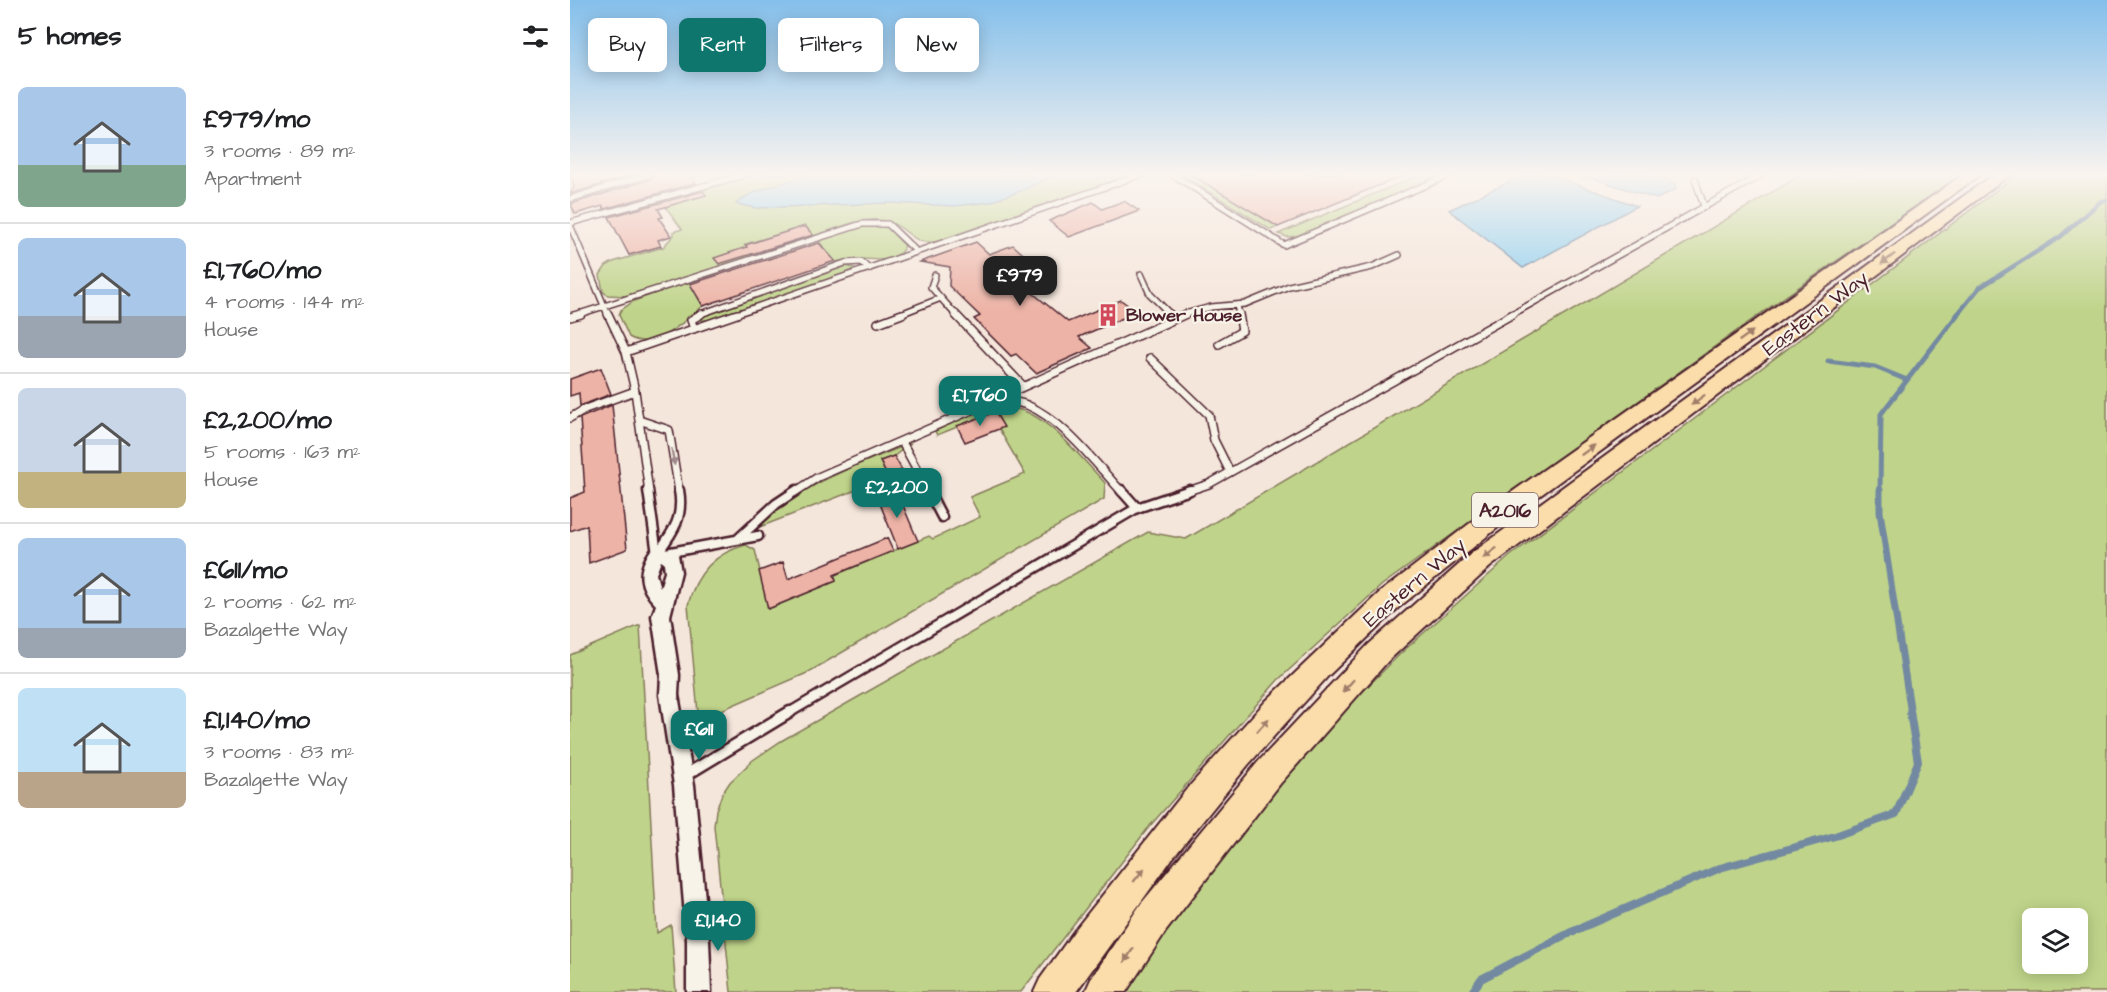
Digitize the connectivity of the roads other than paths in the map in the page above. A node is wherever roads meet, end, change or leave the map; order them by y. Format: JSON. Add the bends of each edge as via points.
{"nodes":[{"id":1,"x":1009,"y":220,"type":"edge"},
{"id":2,"x":1245,"y":220,"type":"edge"},
{"id":3,"x":1342,"y":220,"type":"edge"},
{"id":4,"x":1679,"y":220,"type":"edge"},
{"id":5,"x":1912,"y":220,"type":"edge"},
{"id":6,"x":1936,"y":220,"type":"edge"},
{"id":7,"x":570,"y":224,"type":"edge"},
{"id":8,"x":917,"y":252,"type":"junction"},
{"id":9,"x":1399,"y":255,"type":"dead end"},
{"id":10,"x":869,"y":268,"type":"junction"},
{"id":11,"x":1141,"y":274,"type":"dead end"},
{"id":12,"x":935,"y":275,"type":"dead end"},
{"id":13,"x":941,"y":298,"type":"junction"},
{"id":14,"x":1237,"y":305,"type":"junction"},
{"id":15,"x":604,"y":306,"type":"junction"},
{"id":16,"x":570,"y":317,"type":"edge"},
{"id":17,"x":1175,"y":318,"type":"junction"},
{"id":18,"x":878,"y":323,"type":"dead end"},
{"id":19,"x":694,"y":329,"type":"junction"},
{"id":20,"x":1219,"y":344,"type":"dead end"},
{"id":21,"x":626,"y":352,"type":"junction"},
{"id":22,"x":1149,"y":358,"type":"dead end"},
{"id":23,"x":1023,"y":386,"type":"junction"},
{"id":24,"x":635,"y":391,"type":"junction"},
{"id":25,"x":986,"y":404,"type":"junction"},
{"id":26,"x":570,"y":418,"type":"edge"},
{"id":27,"x":639,"y":420,"type":"junction"},
{"id":28,"x":902,"y":442,"type":"junction"},
{"id":29,"x":1230,"y":472,"type":"junction"},
{"id":30,"x":1573,"y":476,"type":"junction"},
{"id":31,"x":1137,"y":508,"type":"junction"},
{"id":32,"x":942,"y":517,"type":"dead end"},
{"id":33,"x":758,"y":536,"type":"dead end"},
{"id":34,"x":739,"y":538,"type":"junction"},
{"id":35,"x":657,"y":555,"type":"junction"},
{"id":36,"x":662,"y":609,"type":"junction"},
{"id":37,"x":683,"y":776,"type":"junction"},
{"id":38,"x":699,"y":992,"type":"edge"},
{"id":39,"x":1053,"y":992,"type":"edge"},
{"id":40,"x":1104,"y":992,"type":"edge"}],
"edges":[{"from":1,"to":8,"type":"lane"},
{"from":2,"to":3,"type":"lane","via":[[1284,245]]},
{"from":4,"to":29,"type":"lane"},
{"from":30,"to":5,"type":"main road","name":"Eastern Way","number":"A2016","one_way":true},
{"from":6,"to":30,"type":"main road","name":"Eastern Way","number":"A2016","one_way":true},
{"from":7,"to":15,"type":"lane"},
{"from":8,"to":10,"type":"lane"},
{"from":8,"to":15,"type":"lane","via":[[888,224],[862,224]]},
{"from":9,"to":14,"type":"lane","via":[[1372,267],[1310,279]]},
{"from":10,"to":19,"type":"lane"},
{"from":10,"to":19,"type":"lane","via":[[861,262],[845,263],[703,312],[691,320]]},
{"from":11,"to":17,"type":"lane","via":[[1154,302]]},
{"from":12,"to":13,"type":"lane","via":[[931,287]]},
{"from":13,"to":18,"type":"lane"},
{"from":13,"to":23,"type":"lane"},
{"from":14,"to":17,"type":"lane"},
{"from":14,"to":20,"type":"lane","via":[[1242,331]]},
{"from":15,"to":16,"type":"lane"},
{"from":15,"to":21,"type":"lane"},
{"from":17,"to":23,"type":"lane"},
{"from":19,"to":21,"type":"lane"},
{"from":21,"to":24,"type":"lane"},
{"from":22,"to":29,"type":"lane","via":[[1209,415],[1214,440]]},
{"from":23,"to":25,"type":"lane"},
{"from":24,"to":26,"type":"lane"},
{"from":24,"to":27,"type":"lane"},
{"from":25,"to":28,"type":"lane"},
{"from":25,"to":31,"type":"lane","via":[[1011,401],[1038,410]]},
{"from":27,"to":35,"type":"lane"},
{"from":27,"to":35,"type":"lane","one_way":true,"via":[[669,430],[682,507],[674,530]]},
{"from":28,"to":32,"type":"lane"},
{"from":28,"to":34,"type":"lane","via":[[797,489]]},
{"from":29,"to":31,"type":"lane","via":[[1209,484]]},
{"from":39,"to":30,"type":"main road","name":"Eastern Way","number":"A2016","one_way":true,"via":[[1102,920],[1224,768],[1297,688],[1364,622],[1448,552]]},
{"from":30,"to":40,"type":"main road","name":"Eastern Way","number":"A2016","one_way":true,"via":[[1378,653],[1269,773],[1153,918]]},
{"from":31,"to":37,"type":"lane"},
{"from":33,"to":34,"type":"lane"},
{"from":34,"to":35,"type":"lane"},
{"from":35,"to":36,"type":"street","via":[[646,573],[650,590]]},
{"from":35,"to":36,"type":"street","via":[[672,559],[673,572]]},
{"from":36,"to":37,"type":"street","via":[[669,695]]},
{"from":37,"to":38,"type":"street"}]}
